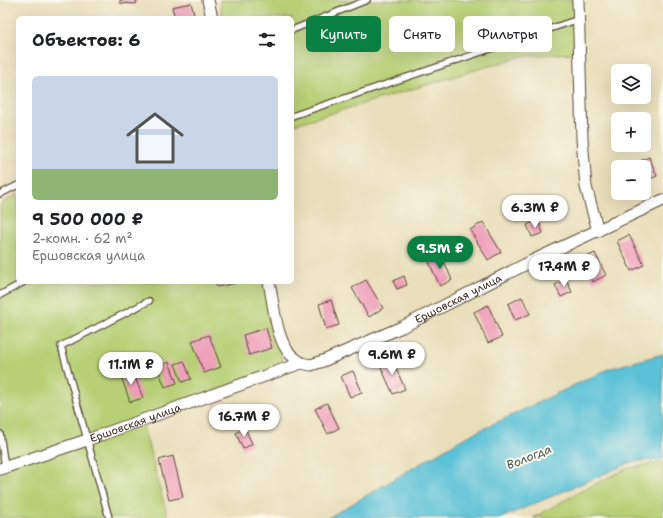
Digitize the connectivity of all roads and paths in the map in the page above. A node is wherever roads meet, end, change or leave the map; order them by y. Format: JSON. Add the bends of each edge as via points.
{"nodes":[{"id":1,"x":208,"y":0,"type":"edge"},
{"id":2,"x":367,"y":0,"type":"edge"},
{"id":3,"x":578,"y":0,"type":"edge"},
{"id":4,"x":212,"y":16,"type":"edge"},
{"id":5,"x":578,"y":19,"type":"junction"},
{"id":6,"x":294,"y":29,"type":"edge"},
{"id":7,"x":294,"y":115,"type":"edge"},
{"id":8,"x":16,"y":186,"type":"edge"},
{"id":9,"x":0,"y":194,"type":"edge"},
{"id":10,"x":663,"y":200,"type":"edge"},
{"id":11,"x":598,"y":231,"type":"junction"},
{"id":12,"x":20,"y":284,"type":"edge"},
{"id":13,"x":269,"y":284,"type":"edge"},
{"id":14,"x":0,"y":295,"type":"edge"},
{"id":15,"x":149,"y":301,"type":"dead end"},
{"id":16,"x":300,"y":363,"type":"junction"},
{"id":17,"x":0,"y":434,"type":"edge"},
{"id":18,"x":87,"y":440,"type":"junction"},
{"id":19,"x":2,"y":468,"type":"edge"},
{"id":20,"x":109,"y":518,"type":"edge"}],
"edges":[{"from":1,"to":4,"type":"street"},
{"from":2,"to":6,"type":"lane"},
{"from":3,"to":5,"type":"street"},
{"from":5,"to":7,"type":"lane"},
{"from":5,"to":11,"type":"street","via":[[586,187]]},
{"from":8,"to":9,"type":"lane"},
{"from":10,"to":11,"type":"street","name":"Ершовская улица"},
{"from":11,"to":16,"type":"street","name":"Ершовская улица","via":[[532,261],[402,327],[323,361],[311,365]]},
{"from":12,"to":14,"type":"lane"},
{"from":13,"to":16,"type":"street","via":[[286,350]]},
{"from":15,"to":18,"type":"lane","via":[[60,346]]},
{"from":16,"to":18,"type":"street","name":"Ершовская улица"},
{"from":17,"to":19,"type":"lane"},
{"from":18,"to":19,"type":"street","name":"Ершовская улица"},
{"from":18,"to":20,"type":"lane"}]}
